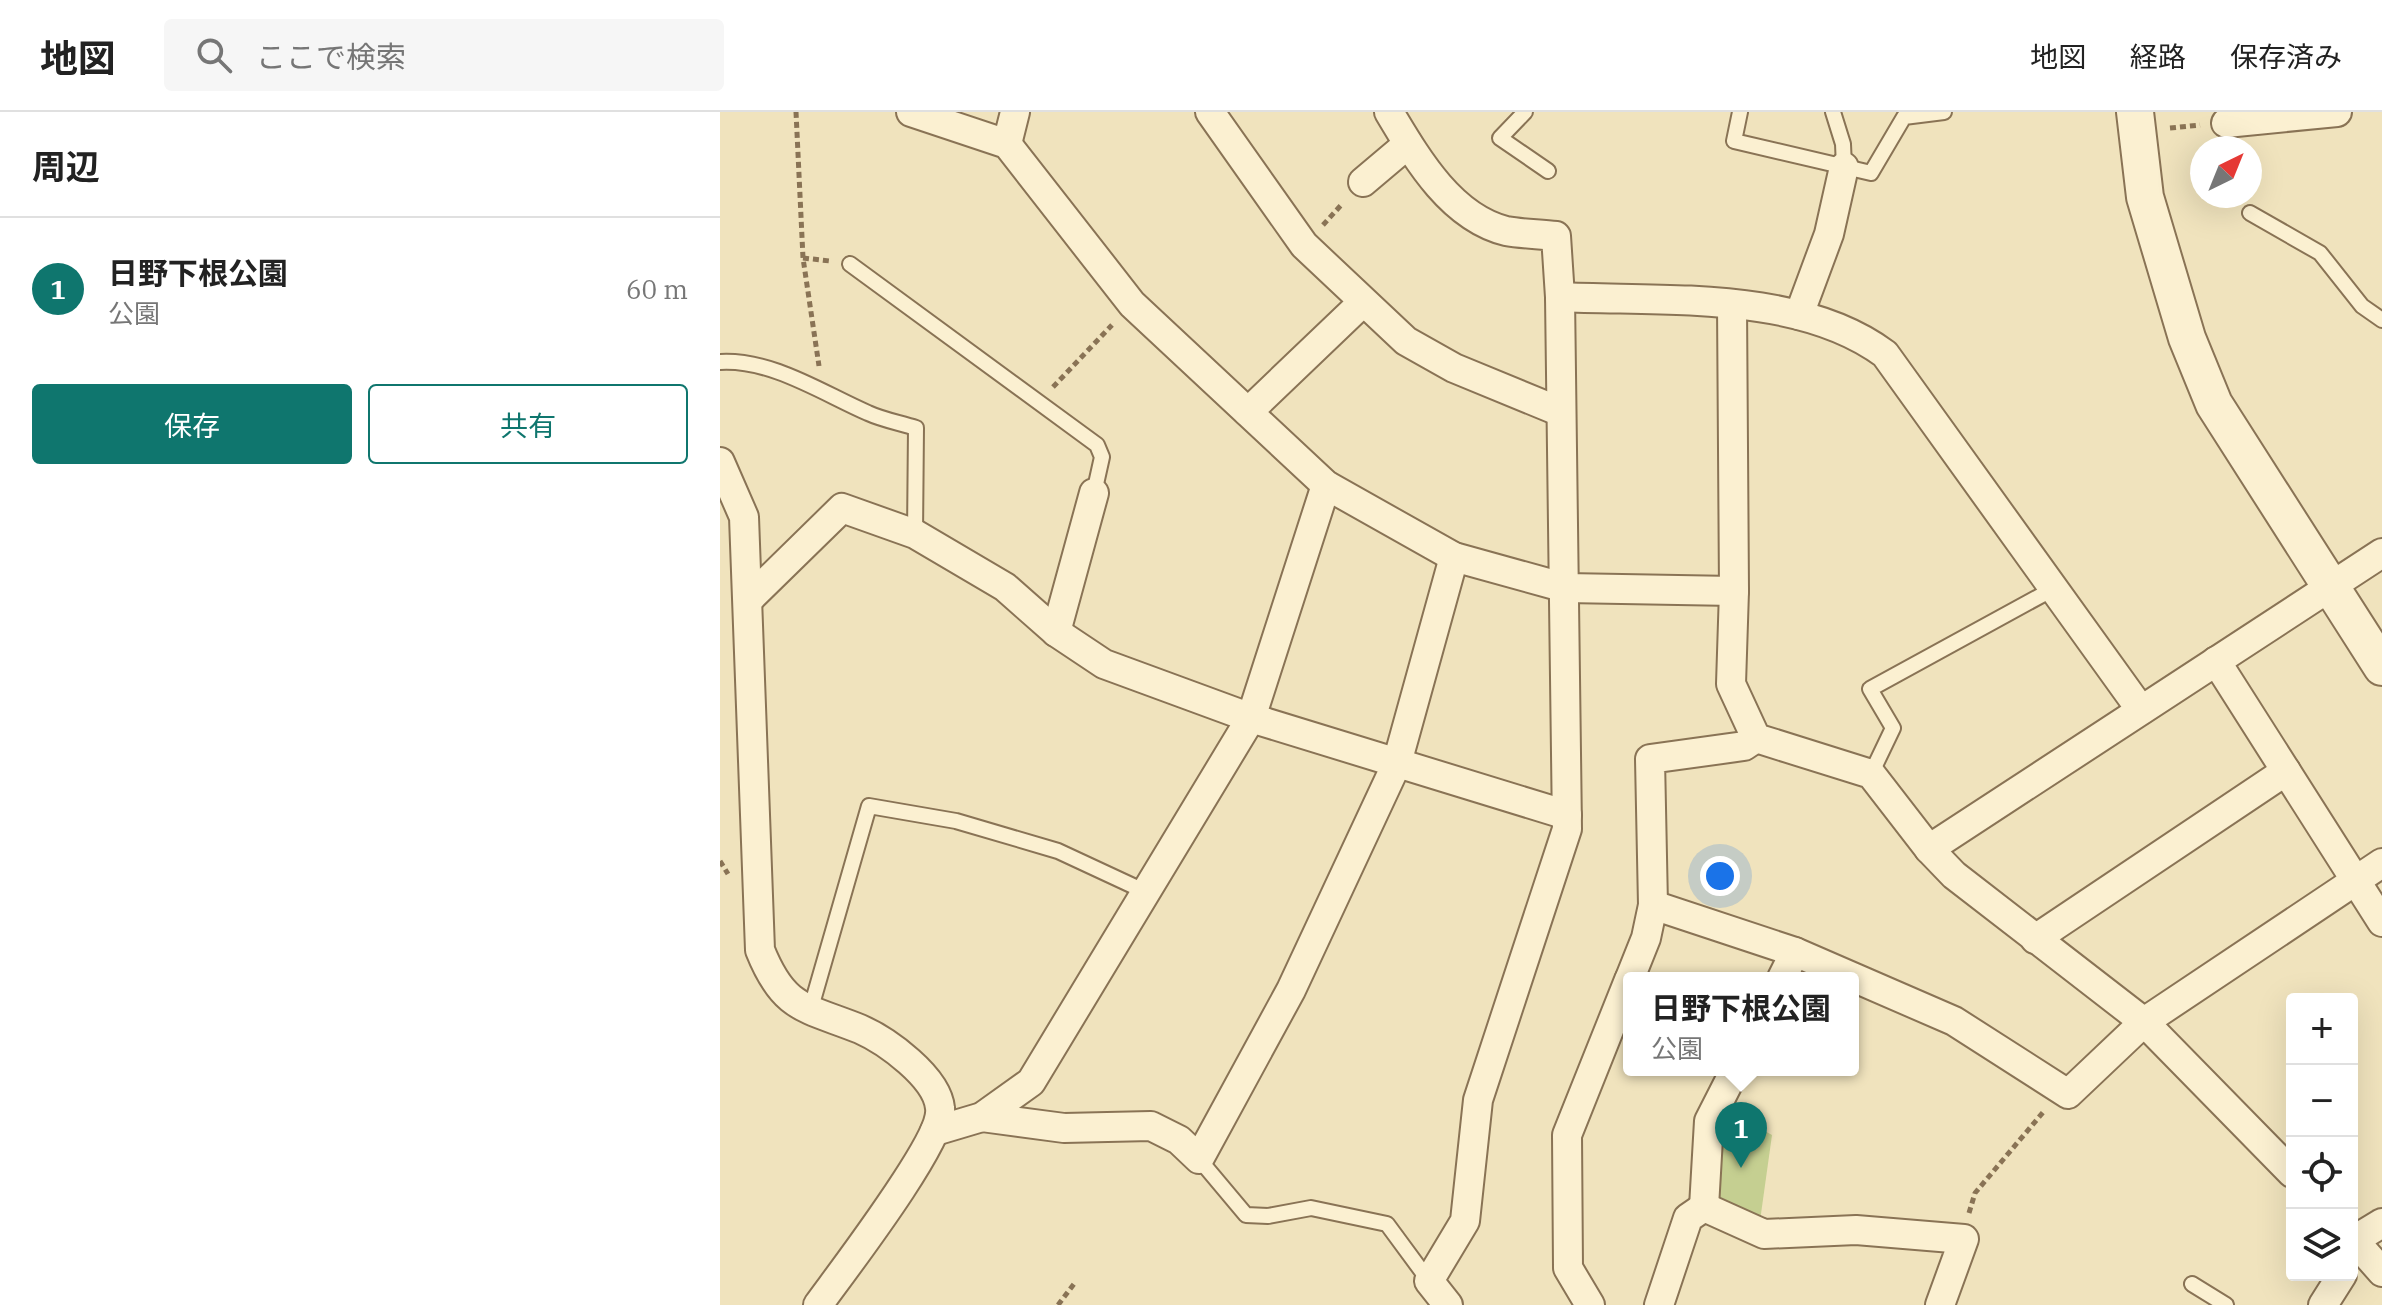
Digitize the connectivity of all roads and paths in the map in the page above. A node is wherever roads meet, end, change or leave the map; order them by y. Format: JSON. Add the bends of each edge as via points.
{"nodes":[{"id":1,"x":796,"y":112,"type":"edge"},
{"id":2,"x":911,"y":112,"type":"edge"},
{"id":3,"x":1015,"y":112,"type":"edge"},
{"id":4,"x":1210,"y":112,"type":"edge"},
{"id":5,"x":1389,"y":112,"type":"edge"},
{"id":6,"x":1525,"y":112,"type":"edge"},
{"id":7,"x":1740,"y":112,"type":"edge"},
{"id":8,"x":1833,"y":112,"type":"edge"},
{"id":9,"x":1944,"y":112,"type":"edge"},
{"id":10,"x":2337,"y":112,"type":"edge"},
{"id":11,"x":2264,"y":116,"type":"edge"},
{"id":12,"x":2136,"y":122,"type":"edge"},
{"id":13,"x":2226,"y":123,"type":"joint"},
{"id":14,"x":1007,"y":144,"type":"junction"},
{"id":15,"x":1408,"y":144,"type":"junction"},
{"id":16,"x":1844,"y":167,"type":"junction"},
{"id":17,"x":1548,"y":171,"type":"dead end"},
{"id":18,"x":1358,"y":187,"type":"joint"},
{"id":19,"x":2250,"y":213,"type":"dead end"},
{"id":20,"x":1323,"y":225,"type":"dead end"},
{"id":21,"x":850,"y":264,"type":"dead end"},
{"id":22,"x":1560,"y":297,"type":"junction"},
{"id":23,"x":1362,"y":303,"type":"junction"},
{"id":24,"x":1132,"y":304,"type":"junction"},
{"id":25,"x":1732,"y":305,"type":"junction"},
{"id":26,"x":1799,"y":315,"type":"junction"},
{"id":27,"x":2382,"y":320,"type":"edge"},
{"id":28,"x":720,"y":362,"type":"edge"},
{"id":29,"x":823,"y":390,"type":"junction"},
{"id":30,"x":1038,"y":402,"type":"junction"},
{"id":31,"x":1248,"y":412,"type":"junction"},
{"id":32,"x":1561,"y":412,"type":"junction"},
{"id":33,"x":720,"y":462,"type":"edge"},
{"id":34,"x":1326,"y":485,"type":"junction"},
{"id":35,"x":1094,"y":493,"type":"joint"},
{"id":36,"x":915,"y":534,"type":"junction"},
{"id":37,"x":2382,"y":553,"type":"edge"},
{"id":38,"x":1454,"y":557,"type":"junction"},
{"id":39,"x":2329,"y":587,"type":"junction"},
{"id":40,"x":1566,"y":588,"type":"junction"},
{"id":41,"x":2051,"y":590,"type":"junction"},
{"id":42,"x":1734,"y":591,"type":"junction"},
{"id":43,"x":749,"y":599,"type":"junction"},
{"id":44,"x":1056,"y":632,"type":"junction"},
{"id":45,"x":2216,"y":661,"type":"junction"},
{"id":46,"x":2382,"y":667,"type":"edge"},
{"id":47,"x":2141,"y":710,"type":"junction"},
{"id":48,"x":1251,"y":718,"type":"junction"},
{"id":49,"x":1756,"y":738,"type":"junction"},
{"id":50,"x":1397,"y":763,"type":"junction"},
{"id":51,"x":2286,"y":771,"type":"junction"},
{"id":52,"x":1871,"y":774,"type":"junction"},
{"id":53,"x":1567,"y":815,"type":"junction"},
{"id":54,"x":1929,"y":849,"type":"junction"},
{"id":55,"x":2382,"y":863,"type":"edge"},
{"id":56,"x":2356,"y":880,"type":"junction"},
{"id":57,"x":1144,"y":891,"type":"junction"},
{"id":58,"x":1653,"y":905,"type":"junction"},
{"id":59,"x":2382,"y":922,"type":"edge"},
{"id":60,"x":2035,"y":939,"type":"junction"},
{"id":61,"x":1795,"y":952,"type":"junction"},
{"id":62,"x":1633,"y":972,"type":"edge"},
{"id":63,"x":1785,"y":972,"type":"edge"},
{"id":64,"x":1841,"y":972,"type":"edge"},
{"id":65,"x":1859,"y":980,"type":"edge"},
{"id":66,"x":1623,"y":996,"type":"edge"},
{"id":67,"x":810,"y":1011,"type":"junction"},
{"id":68,"x":2144,"y":1022,"type":"junction"},
{"id":69,"x":1732,"y":1076,"type":"edge"},
{"id":70,"x":2053,"y":1100,"type":"dead end"},
{"id":71,"x":982,"y":1117,"type":"junction"},
{"id":72,"x":935,"y":1131,"type":"junction"},
{"id":73,"x":1199,"y":1159,"type":"junction"},
{"id":74,"x":2286,"y":1167,"type":"edge"},
{"id":75,"x":1970,"y":1206,"type":"dead end"},
{"id":76,"x":1704,"y":1207,"type":"junction"},
{"id":77,"x":2382,"y":1223,"type":"edge"},
{"id":78,"x":2361,"y":1253,"type":"edge"},
{"id":79,"x":1429,"y":1281,"type":"junction"},
{"id":80,"x":2338,"y":1281,"type":"edge"},
{"id":81,"x":1074,"y":1284,"type":"dead end"},
{"id":82,"x":2192,"y":1284,"type":"dead end"},
{"id":83,"x":818,"y":1305,"type":"edge"},
{"id":84,"x":1058,"y":1305,"type":"edge"},
{"id":85,"x":1448,"y":1305,"type":"edge"},
{"id":86,"x":1590,"y":1305,"type":"edge"},
{"id":87,"x":1659,"y":1305,"type":"edge"},
{"id":88,"x":1940,"y":1305,"type":"edge"},
{"id":89,"x":2226,"y":1305,"type":"edge"},
{"id":90,"x":2323,"y":1305,"type":"edge"}],
"edges":[{"from":1,"to":29,"type":"path","via":[[803,258]]},
{"from":2,"to":14,"type":"street"},
{"from":3,"to":14,"type":"street"},
{"from":4,"to":23,"type":"street","via":[[1304,245]]},
{"from":5,"to":15,"type":"street"},
{"from":6,"to":17,"type":"lane","via":[[1500,138]]},
{"from":7,"to":16,"type":"lane","via":[[1734,141]]},
{"from":8,"to":16,"type":"lane"},
{"from":9,"to":16,"type":"lane","via":[[1904,117],[1871,173]]},
{"from":10,"to":11,"type":"street"},
{"from":11,"to":13,"type":"street"},
{"from":12,"to":13,"type":"path"},
{"from":12,"to":39,"type":"street","via":[[2149,211],[2187,338],[2214,404]]},
{"from":14,"to":24,"type":"street"},
{"from":15,"to":18,"type":"street"},
{"from":15,"to":22,"type":"street","via":[[1454,203],[1504,230],[1556,236]]},
{"from":16,"to":26,"type":"street","via":[[1829,234]]},
{"from":18,"to":20,"type":"path"},
{"from":19,"to":27,"type":"lane","via":[[2320,253],[2362,306]]},
{"from":21,"to":30,"type":"lane"},
{"from":22,"to":25,"type":"street"},
{"from":22,"to":32,"type":"street"},
{"from":23,"to":31,"type":"street"},
{"from":23,"to":32,"type":"street","via":[[1406,341],[1454,368]]},
{"from":24,"to":30,"type":"path"},
{"from":24,"to":31,"type":"street"},
{"from":25,"to":26,"type":"street"},
{"from":25,"to":42,"type":"street"},
{"from":26,"to":41,"type":"street","via":[[1863,337],[1885,354]]},
{"from":28,"to":29,"type":"lane","via":[[742,361]]},
{"from":29,"to":36,"type":"lane","via":[[870,415],[916,428]]},
{"from":30,"to":35,"type":"lane","via":[[1097,445],[1102,457]]},
{"from":31,"to":34,"type":"street"},
{"from":32,"to":40,"type":"street"},
{"from":33,"to":43,"type":"street","via":[[744,517]]},
{"from":34,"to":38,"type":"street"},
{"from":34,"to":48,"type":"street"},
{"from":35,"to":44,"type":"street"},
{"from":36,"to":43,"type":"street","via":[[842,508]]},
{"from":36,"to":44,"type":"street","via":[[1005,587]]},
{"from":37,"to":39,"type":"street"},
{"from":38,"to":40,"type":"street"},
{"from":38,"to":50,"type":"street"},
{"from":39,"to":45,"type":"street"},
{"from":39,"to":46,"type":"street"},
{"from":40,"to":42,"type":"street"},
{"from":40,"to":53,"type":"street"},
{"from":41,"to":47,"type":"street"},
{"from":41,"to":52,"type":"lane","via":[[1870,689],[1893,728]]},
{"from":42,"to":49,"type":"street","via":[[1731,684]]},
{"from":43,"to":67,"type":"street","via":[[760,950],[789,1000]]},
{"from":44,"to":48,"type":"street","via":[[1104,664]]},
{"from":45,"to":47,"type":"street"},
{"from":45,"to":51,"type":"street"},
{"from":47,"to":54,"type":"street"},
{"from":48,"to":50,"type":"street"},
{"from":48,"to":57,"type":"street"},
{"from":49,"to":52,"type":"street"},
{"from":49,"to":58,"type":"street","via":[[1744,746],[1650,759]]},
{"from":50,"to":53,"type":"street"},
{"from":50,"to":73,"type":"street","via":[[1291,990]]},
{"from":51,"to":56,"type":"street"},
{"from":51,"to":60,"type":"street"},
{"from":52,"to":54,"type":"street"},
{"from":53,"to":79,"type":"street","via":[[1567,829],[1478,1100],[1465,1221]]},
{"from":54,"to":60,"type":"street"},
{"from":55,"to":56,"type":"street"},
{"from":56,"to":59,"type":"street"},
{"from":56,"to":68,"type":"street"},
{"from":57,"to":67,"type":"lane","via":[[1058,851],[956,821],[869,806]]},
{"from":57,"to":71,"type":"street","via":[[1031,1082]]},
{"from":58,"to":61,"type":"street"},
{"from":58,"to":62,"type":"street"},
{"from":60,"to":68,"type":"street"},
{"from":61,"to":63,"type":"street"},
{"from":61,"to":64,"type":"street"},
{"from":65,"to":68,"type":"street","via":[[1954,1021],[2068,1094]]},
{"from":66,"to":86,"type":"street","via":[[1567,1135],[1568,1268]]},
{"from":67,"to":72,"type":"street","via":[[864,1031],[924,1073],[941,1108]]},
{"from":68,"to":74,"type":"street"},
{"from":69,"to":76,"type":"street","via":[[1709,1121]]},
{"from":70,"to":75,"type":"path","via":[[1975,1193]]},
{"from":71,"to":72,"type":"street"},
{"from":71,"to":73,"type":"street","via":[[1064,1128],[1151,1126],[1179,1140]]},
{"from":72,"to":83,"type":"street"},
{"from":73,"to":79,"type":"lane","via":[[1246,1215],[1311,1208],[1387,1224]]},
{"from":76,"to":87,"type":"street","via":[[1688,1218]]},
{"from":76,"to":88,"type":"street","via":[[1764,1234],[1856,1230],[1964,1239]]},
{"from":77,"to":78,"type":"street"},
{"from":79,"to":85,"type":"street"},
{"from":80,"to":90,"type":"street"},
{"from":81,"to":84,"type":"path"},
{"from":82,"to":89,"type":"lane"}]}
